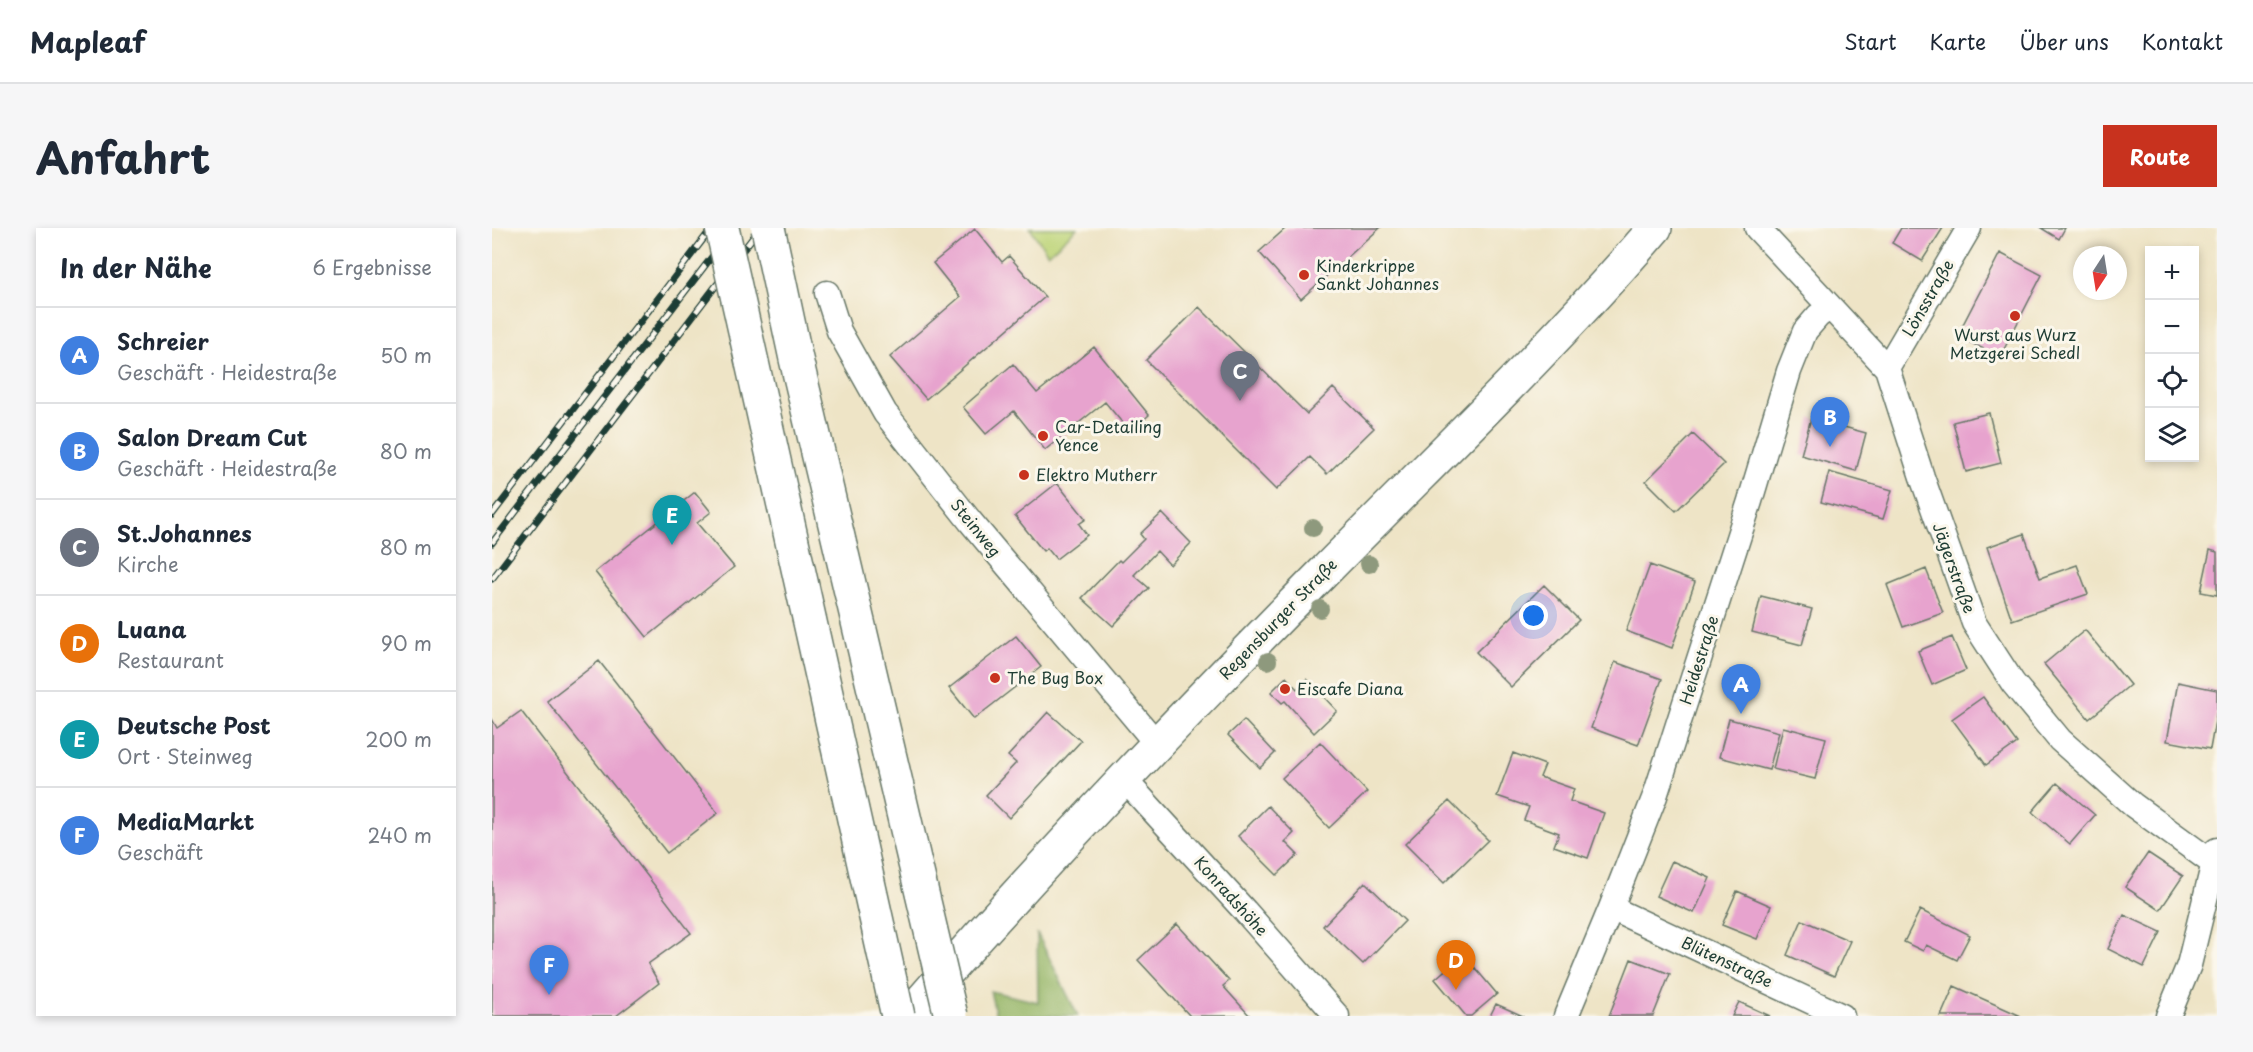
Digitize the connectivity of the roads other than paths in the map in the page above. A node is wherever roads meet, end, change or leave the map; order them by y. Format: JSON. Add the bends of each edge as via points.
{"nodes":[{"id":1,"x":722,"y":228,"type":"edge"},
{"id":2,"x":768,"y":228,"type":"edge"},
{"id":3,"x":1655,"y":228,"type":"edge"},
{"id":4,"x":1757,"y":228,"type":"edge"},
{"id":5,"x":1969,"y":228,"type":"edge"},
{"id":6,"x":827,"y":293,"type":"dead end"},
{"id":7,"x":1830,"y":307,"type":"junction"},
{"id":8,"x":1887,"y":368,"type":"junction"},
{"id":9,"x":1156,"y":743,"type":"junction"},
{"id":10,"x":1123,"y":777,"type":"junction"},
{"id":11,"x":2216,"y":860,"type":"edge"},
{"id":12,"x":1611,"y":908,"type":"junction"},
{"id":13,"x":898,"y":1016,"type":"edge"},
{"id":14,"x":908,"y":1016,"type":"edge"},
{"id":15,"x":951,"y":1016,"type":"edge"},
{"id":16,"x":1337,"y":1016,"type":"edge"},
{"id":17,"x":1566,"y":1016,"type":"edge"},
{"id":18,"x":1842,"y":1016,"type":"edge"},
{"id":19,"x":2168,"y":1016,"type":"edge"}],
"edges":[{"from":1,"to":13,"type":"main road","bridge":true},
{"from":2,"to":15,"type":"main road","bridge":true},
{"from":3,"to":9,"type":"main road","name":"Regensburger Straße","via":[[1560,333]]},
{"from":4,"to":7,"type":"street","name":"Jägerstraße"},
{"from":5,"to":8,"type":"street","name":"Lönsstraße"},
{"from":6,"to":9,"type":"street","name":"Steinweg","via":[[839,331],[885,413],[977,530]]},
{"from":7,"to":8,"type":"street","name":"Jägerstraße"},
{"from":7,"to":12,"type":"street","name":"Heidestraße","via":[[1805,331],[1789,371],[1655,796]]},
{"from":8,"to":11,"type":"street","name":"Jägerstraße","via":[[1974,623],[2013,683],[2060,740],[2133,805]]},
{"from":9,"to":10,"type":"main road","name":"Regensburger Straße"},
{"from":10,"to":14,"type":"main road","name":"Regensburger Straße"},
{"from":10,"to":16,"type":"street","name":"Konradshöhe"},
{"from":11,"to":19,"type":"street","name":"Jägerstraße","via":[[2189,965]]},
{"from":12,"to":17,"type":"street","name":"Heidestraße"},
{"from":12,"to":18,"type":"street","name":"Blütenstraße"}]}
